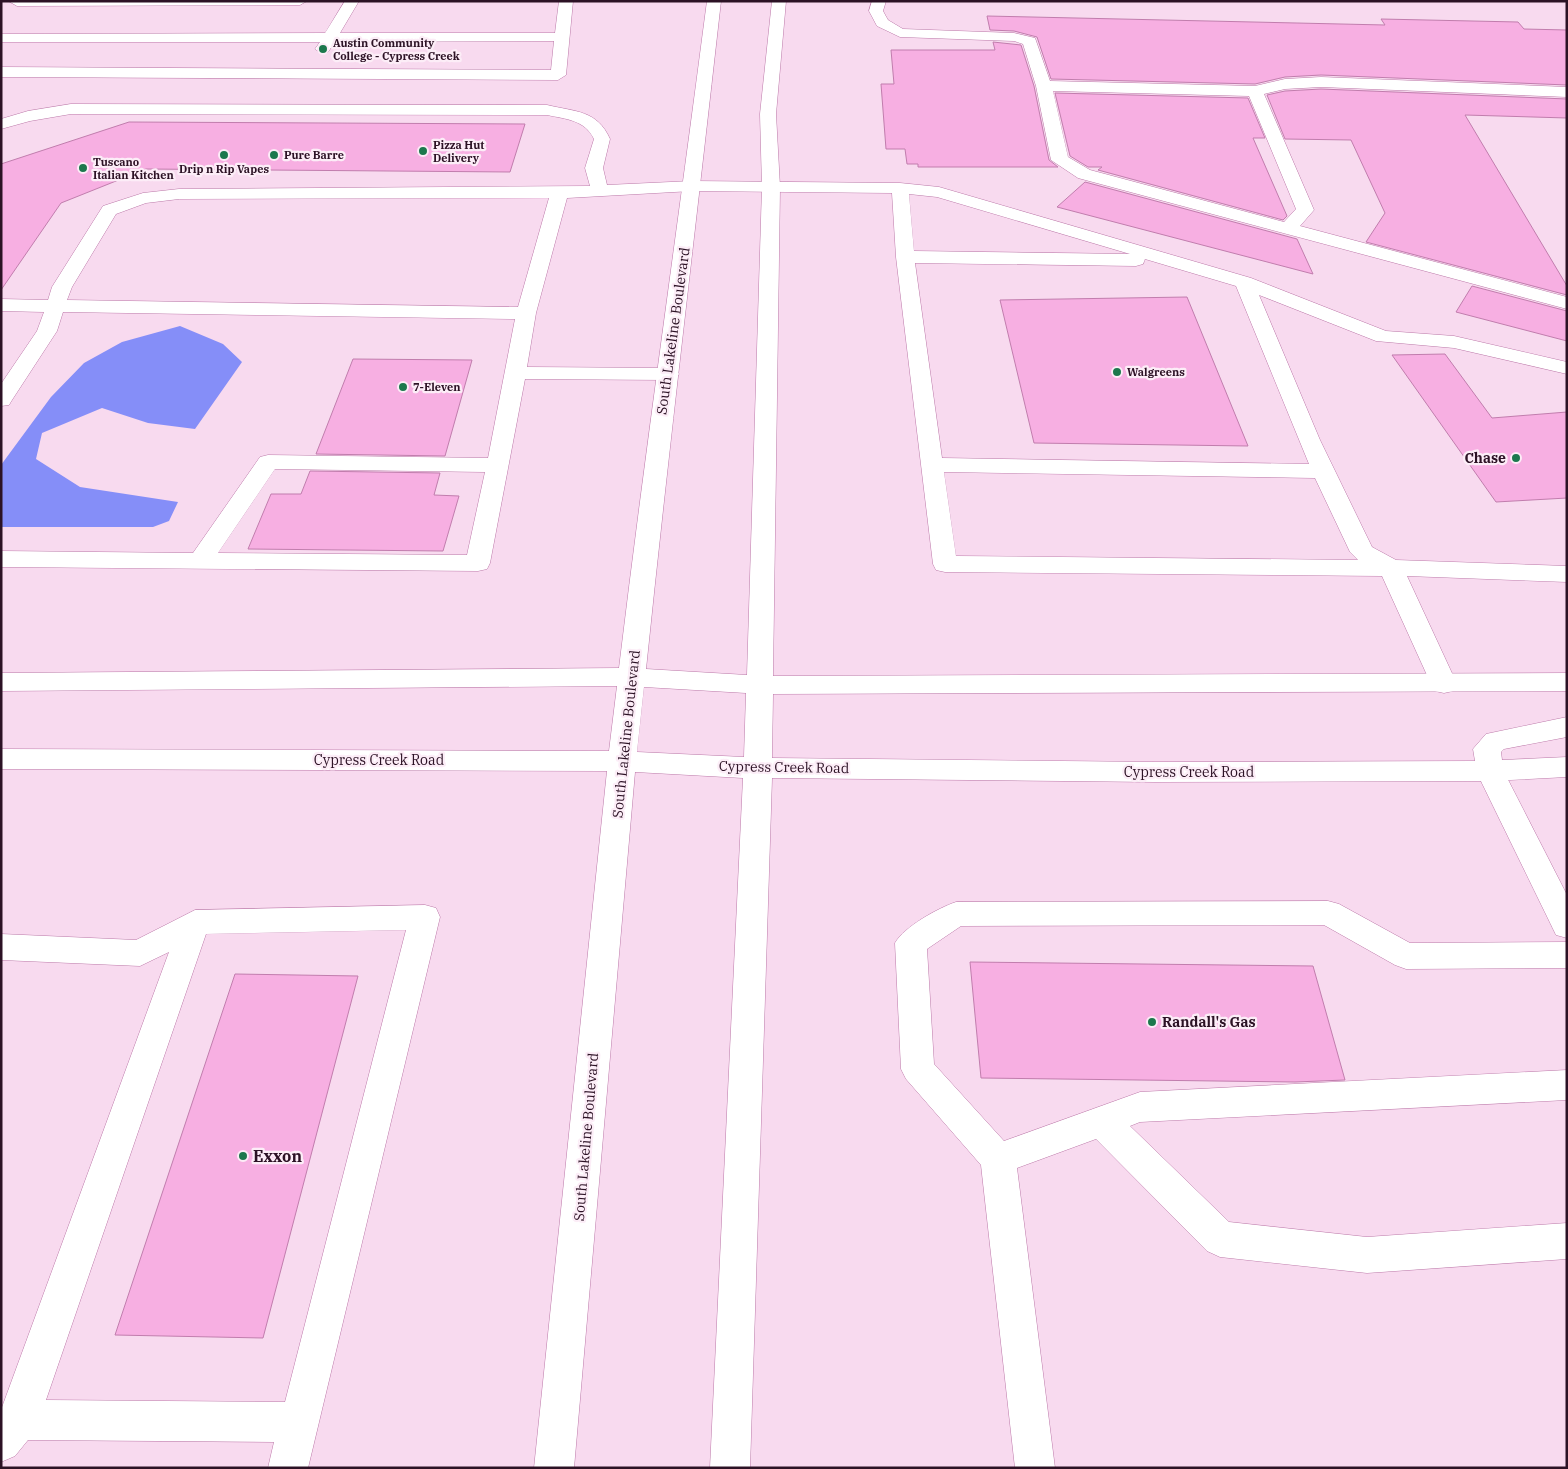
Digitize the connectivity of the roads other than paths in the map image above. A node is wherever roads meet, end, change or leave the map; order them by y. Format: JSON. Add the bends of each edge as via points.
{"nodes":[{"id":1,"x":300,"y":1,"type":"edge"},
{"id":2,"x":352,"y":1,"type":"edge"},
{"id":3,"x":566,"y":1,"type":"edge"},
{"id":4,"x":714,"y":1,"type":"edge"},
{"id":5,"x":779,"y":1,"type":"edge"},
{"id":6,"x":879,"y":1,"type":"edge"},
{"id":7,"x":15,"y":11,"type":"edge"},
{"id":8,"x":1,"y":37,"type":"edge"},
{"id":9,"x":331,"y":37,"type":"junction"},
{"id":10,"x":562,"y":37,"type":"junction"},
{"id":11,"x":1,"y":72,"type":"edge"},
{"id":12,"x":308,"y":74,"type":"junction"},
{"id":13,"x":1044,"y":86,"type":"junction"},
{"id":14,"x":1256,"y":91,"type":"junction"},
{"id":15,"x":1567,"y":92,"type":"edge"},
{"id":16,"x":1,"y":124,"type":"edge"},
{"id":17,"x":692,"y":186,"type":"junction"},
{"id":18,"x":771,"y":187,"type":"junction"},
{"id":19,"x":900,"y":188,"type":"junction"},
{"id":20,"x":600,"y":191,"type":"junction"},
{"id":21,"x":559,"y":193,"type":"junction"},
{"id":22,"x":1289,"y":227,"type":"junction"},
{"id":23,"x":906,"y":257,"type":"junction"},
{"id":24,"x":1168,"y":260,"type":"junction"},
{"id":25,"x":1244,"y":282,"type":"junction"},
{"id":26,"x":1567,"y":303,"type":"edge"},
{"id":27,"x":1,"y":305,"type":"edge"},
{"id":28,"x":57,"y":306,"type":"junction"},
{"id":29,"x":526,"y":313,"type":"junction"},
{"id":30,"x":1567,"y":368,"type":"edge"},
{"id":31,"x":516,"y":373,"type":"junction"},
{"id":32,"x":668,"y":374,"type":"junction"},
{"id":33,"x":1,"y":400,"type":"edge"},
{"id":34,"x":932,"y":464,"type":"junction"},
{"id":35,"x":498,"y":465,"type":"junction"},
{"id":36,"x":1324,"y":471,"type":"junction"},
{"id":37,"x":1,"y":560,"type":"edge"},
{"id":38,"x":200,"y":561,"type":"junction"},
{"id":39,"x":1391,"y":568,"type":"junction"},
{"id":40,"x":1567,"y":574,"type":"edge"},
{"id":41,"x":632,"y":677,"type":"junction"},
{"id":42,"x":1,"y":682,"type":"edge"},
{"id":43,"x":1567,"y":682,"type":"edge"},
{"id":44,"x":1444,"y":684,"type":"junction"},
{"id":45,"x":760,"y":685,"type":"junction"},
{"id":46,"x":1567,"y":727,"type":"edge"},
{"id":47,"x":1,"y":759,"type":"edge"},
{"id":48,"x":622,"y":761,"type":"junction"},
{"id":49,"x":1567,"y":767,"type":"edge"},
{"id":50,"x":758,"y":768,"type":"junction"},
{"id":51,"x":1490,"y":771,"type":"junction"},
{"id":52,"x":195,"y":922,"type":"junction"},
{"id":53,"x":1567,"y":926,"type":"edge"},
{"id":54,"x":1,"y":947,"type":"edge"},
{"id":55,"x":1567,"y":955,"type":"edge"},
{"id":56,"x":1567,"y":1085,"type":"edge"},
{"id":57,"x":1101,"y":1121,"type":"junction"},
{"id":58,"x":998,"y":1159,"type":"junction"},
{"id":59,"x":1567,"y":1242,"type":"edge"},
{"id":60,"x":299,"y":1422,"type":"junction"},
{"id":61,"x":10,"y":1431,"type":"edge"},
{"id":62,"x":288,"y":1468,"type":"edge"},
{"id":63,"x":554,"y":1468,"type":"edge"},
{"id":64,"x":730,"y":1468,"type":"edge"},
{"id":65,"x":1035,"y":1468,"type":"edge"}],
"edges":[{"from":1,"to":7,"type":"main road"},
{"from":2,"to":9,"type":"main road"},
{"from":3,"to":10,"type":"main road"},
{"from":4,"to":17,"type":"main road","name":"South Lakeline Boulevard"},
{"from":5,"to":18,"type":"main road","via":[[768,114]]},
{"from":6,"to":13,"type":"main road","via":[[876,11],[882,23],[900,33],[1014,37],[1030,41]]},
{"from":7,"to":8,"type":"main road"},
{"from":8,"to":9,"type":"main road"},
{"from":9,"to":10,"type":"main road"},
{"from":9,"to":12,"type":"main road"},
{"from":10,"to":12,"type":"main road","via":[[558,75]]},
{"from":11,"to":12,"type":"main road"},
{"from":13,"to":14,"type":"main road"},
{"from":13,"to":22,"type":"main road","via":[[1060,160],[1084,174]]},
{"from":14,"to":15,"type":"main road","via":[[1285,84],[1321,82]]},
{"from":14,"to":22,"type":"main road","via":[[1305,210]]},
{"from":16,"to":20,"type":"main road","via":[[70,109],[547,110],[582,118],[596,126],[602,139],[594,168]]},
{"from":17,"to":18,"type":"main road"},
{"from":17,"to":20,"type":"main road"},
{"from":17,"to":32,"type":"main road","name":"South Lakeline Boulevard"},
{"from":18,"to":19,"type":"main road"},
{"from":18,"to":45,"type":"main road"},
{"from":19,"to":23,"type":"main road"},
{"from":19,"to":24,"type":"main road","via":[[939,192]]},
{"from":20,"to":21,"type":"main road"},
{"from":21,"to":28,"type":"main road","via":[[179,194],[144,198],[109,210],[62,287]]},
{"from":21,"to":29,"type":"main road"},
{"from":22,"to":26,"type":"main road"},
{"from":23,"to":24,"type":"main road"},
{"from":23,"to":34,"type":"main road"},
{"from":24,"to":25,"type":"main road"},
{"from":25,"to":30,"type":"main road","via":[[1384,337],[1454,342]]},
{"from":25,"to":36,"type":"main road","via":[[1308,440]]},
{"from":27,"to":28,"type":"main road"},
{"from":28,"to":29,"type":"main road"},
{"from":28,"to":33,"type":"main road","via":[[47,331]]},
{"from":29,"to":31,"type":"main road"},
{"from":31,"to":32,"type":"main road"},
{"from":31,"to":35,"type":"main road"},
{"from":32,"to":41,"type":"main road","name":"South Lakeline Boulevard"},
{"from":34,"to":36,"type":"main road"},
{"from":34,"to":39,"type":"main road","via":[[945,564]]},
{"from":35,"to":38,"type":"main road","via":[[268,462]]},
{"from":35,"to":38,"type":"main road","via":[[478,563]]},
{"from":36,"to":39,"type":"main road","via":[[1362,552]]},
{"from":37,"to":38,"type":"main road"},
{"from":39,"to":40,"type":"main road"},
{"from":39,"to":44,"type":"main road"},
{"from":41,"to":42,"type":"main road"},
{"from":41,"to":45,"type":"main road"},
{"from":41,"to":48,"type":"main road","name":"South Lakeline Boulevard"},
{"from":43,"to":44,"type":"main road"},
{"from":44,"to":45,"type":"main road"},
{"from":45,"to":50,"type":"main road"},
{"from":46,"to":51,"type":"main road","via":[[1496,741],[1487,749]]},
{"from":47,"to":48,"type":"main road","name":"Cypress Creek Road"},
{"from":48,"to":50,"type":"main road","name":"Cypress Creek Road"},
{"from":48,"to":63,"type":"main road","name":"South Lakeline Boulevard"},
{"from":49,"to":51,"type":"main road","name":"Cypress Creek Road"},
{"from":50,"to":51,"type":"main road","name":"Cypress Creek Road"},
{"from":50,"to":64,"type":"main road"},
{"from":51,"to":53,"type":"main road"},
{"from":52,"to":54,"type":"main road","via":[[140,953]]},
{"from":52,"to":60,"type":"main road","via":[[426,918]]},
{"from":52,"to":61,"type":"main road"},
{"from":55,"to":58,"type":"main road","via":[[1406,956],[1328,913],[956,914],[911,943],[918,1068]]},
{"from":56,"to":57,"type":"main road","via":[[1140,1107]]},
{"from":57,"to":58,"type":"main road"},
{"from":57,"to":59,"type":"main road","via":[[1220,1239],[1366,1255]]},
{"from":58,"to":65,"type":"main road"},
{"from":60,"to":61,"type":"main road"},
{"from":60,"to":62,"type":"main road"}]}
